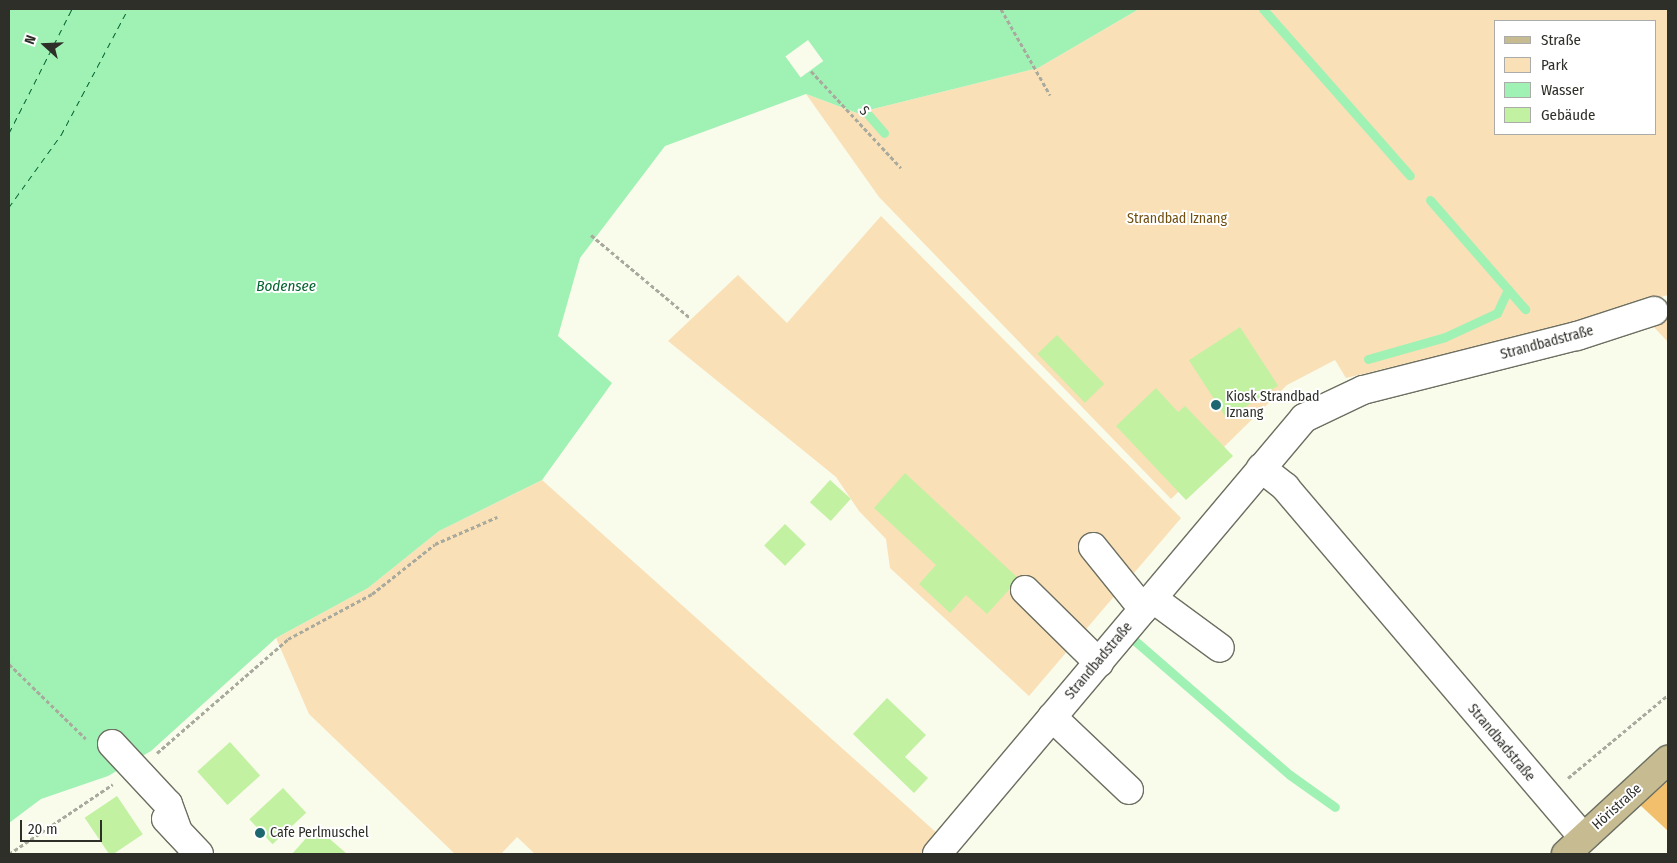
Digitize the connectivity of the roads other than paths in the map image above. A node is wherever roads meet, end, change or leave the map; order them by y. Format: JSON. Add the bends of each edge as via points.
{"nodes":[{"id":1,"x":1654,"y":312,"type":"dead end"},
{"id":2,"x":1261,"y":468,"type":"junction"},
{"id":3,"x":1093,"y":546,"type":"dead end"},
{"id":4,"x":1025,"y":590,"type":"dead end"},
{"id":5,"x":1148,"y":603,"type":"junction"},
{"id":6,"x":1220,"y":648,"type":"dead end"},
{"id":7,"x":1099,"y":663,"type":"junction"},
{"id":8,"x":1052,"y":717,"type":"junction"},
{"id":9,"x":101,"y":744,"type":"road end"},
{"id":10,"x":1668,"y":760,"type":"edge"},
{"id":11,"x":1129,"y":790,"type":"dead end"},
{"id":12,"x":1575,"y":846,"type":"edge"},
{"id":13,"x":199,"y":854,"type":"edge"},
{"id":14,"x":937,"y":854,"type":"edge"}],
"edges":[{"from":1,"to":2,"type":"street","name":"Strandbadstraße","via":[[1336,400],[1304,418]]},
{"from":2,"to":5,"type":"street","name":"Strandbadstraße"},
{"from":2,"to":12,"type":"street","name":"Strandbadstraße","via":[[1285,487],[1546,796]]},
{"from":3,"to":5,"type":"street"},
{"from":4,"to":7,"type":"street"},
{"from":5,"to":6,"type":"street"},
{"from":5,"to":7,"type":"street","name":"Strandbadstraße"},
{"from":7,"to":8,"type":"street","name":"Strandbadstraße"},
{"from":8,"to":11,"type":"street"},
{"from":8,"to":14,"type":"street","name":"Strandbadstraße"},
{"from":9,"to":13,"type":"street","via":[[130,772]]},
{"from":10,"to":12,"type":"main road","name":"Höristraße"}]}
